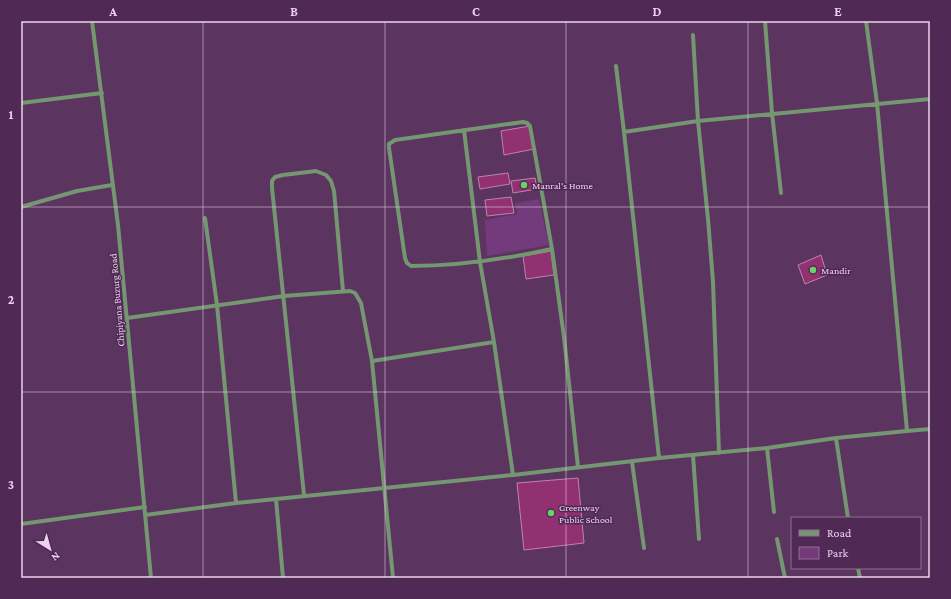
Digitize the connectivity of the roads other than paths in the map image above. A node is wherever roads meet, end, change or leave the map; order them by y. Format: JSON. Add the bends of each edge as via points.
{"nodes":[{"id":1,"x":92,"y":21,"type":"edge"},
{"id":2,"x":765,"y":21,"type":"edge"},
{"id":3,"x":866,"y":21,"type":"edge"},
{"id":4,"x":693,"y":35,"type":"dead end"},
{"id":5,"x":616,"y":66,"type":"dead end"},
{"id":6,"x":102,"y":93,"type":"junction"},
{"id":7,"x":930,"y":98,"type":"edge"},
{"id":8,"x":21,"y":103,"type":"edge"},
{"id":9,"x":877,"y":103,"type":"junction"},
{"id":10,"x":772,"y":113,"type":"junction"},
{"id":11,"x":698,"y":121,"type":"junction"},
{"id":12,"x":464,"y":130,"type":"junction"},
{"id":13,"x":624,"y":132,"type":"junction"},
{"id":14,"x":112,"y":185,"type":"junction"},
{"id":15,"x":781,"y":193,"type":"dead end"},
{"id":16,"x":21,"y":206,"type":"edge"},
{"id":17,"x":206,"y":218,"type":"dead end"},
{"id":18,"x":552,"y":249,"type":"junction"},
{"id":19,"x":480,"y":262,"type":"junction"},
{"id":20,"x":344,"y":292,"type":"junction"},
{"id":21,"x":284,"y":296,"type":"junction"},
{"id":22,"x":217,"y":305,"type":"junction"},
{"id":23,"x":127,"y":318,"type":"junction"},
{"id":24,"x":494,"y":342,"type":"junction"},
{"id":25,"x":372,"y":361,"type":"junction"},
{"id":26,"x":930,"y":429,"type":"edge"},
{"id":27,"x":907,"y":431,"type":"junction"},
{"id":28,"x":836,"y":438,"type":"junction"},
{"id":29,"x":767,"y":448,"type":"junction"},
{"id":30,"x":719,"y":453,"type":"junction"},
{"id":31,"x":693,"y":455,"type":"junction"},
{"id":32,"x":659,"y":458,"type":"junction"},
{"id":33,"x":632,"y":462,"type":"junction"},
{"id":34,"x":578,"y":467,"type":"junction"},
{"id":35,"x":513,"y":475,"type":"junction"},
{"id":36,"x":385,"y":488,"type":"junction"},
{"id":37,"x":304,"y":495,"type":"junction"},
{"id":38,"x":276,"y":499,"type":"junction"},
{"id":39,"x":236,"y":503,"type":"junction"},
{"id":40,"x":145,"y":506,"type":"junction"},
{"id":41,"x":774,"y":512,"type":"dead end"},
{"id":42,"x":145,"y":515,"type":"junction"},
{"id":43,"x":848,"y":517,"type":"edge"},
{"id":44,"x":21,"y":524,"type":"edge"},
{"id":45,"x":699,"y":539,"type":"dead end"},
{"id":46,"x":777,"y":539,"type":"dead end"},
{"id":47,"x":644,"y":548,"type":"dead end"},
{"id":48,"x":151,"y":578,"type":"edge"},
{"id":49,"x":283,"y":578,"type":"edge"},
{"id":50,"x":393,"y":578,"type":"edge"},
{"id":51,"x":785,"y":578,"type":"edge"}],
"edges":[{"from":1,"to":6,"type":"street","name":"Chipiyana Buzurg Road"},
{"from":2,"to":10,"type":"street"},
{"from":3,"to":9,"type":"street"},
{"from":4,"to":11,"type":"street"},
{"from":5,"to":13,"type":"street"},
{"from":6,"to":8,"type":"street"},
{"from":6,"to":14,"type":"street","name":"Chipiyana Buzurg Road"},
{"from":7,"to":9,"type":"street"},
{"from":9,"to":10,"type":"street"},
{"from":9,"to":27,"type":"street"},
{"from":10,"to":11,"type":"street"},
{"from":10,"to":15,"type":"street"},
{"from":11,"to":13,"type":"street"},
{"from":11,"to":30,"type":"street","via":[[713,282]]},
{"from":12,"to":18,"type":"street","via":[[523,122],[530,126]]},
{"from":12,"to":19,"type":"street"},
{"from":12,"to":19,"type":"street","via":[[395,140],[389,148],[407,263],[416,266]]},
{"from":13,"to":32,"type":"street"},
{"from":14,"to":16,"type":"street","via":[[77,190]]},
{"from":14,"to":23,"type":"street","name":"Chipiyana Buzurg Road"},
{"from":17,"to":22,"type":"street"},
{"from":18,"to":19,"type":"street"},
{"from":18,"to":34,"type":"street"},
{"from":19,"to":24,"type":"street"},
{"from":20,"to":21,"type":"street"},
{"from":20,"to":21,"type":"street","via":[[334,191],[326,175],[316,171],[283,175],[275,177],[272,181]]},
{"from":20,"to":25,"type":"street","via":[[355,293],[361,303]]},
{"from":21,"to":22,"type":"street"},
{"from":21,"to":37,"type":"street"},
{"from":22,"to":23,"type":"street"},
{"from":22,"to":39,"type":"street"},
{"from":23,"to":40,"type":"street","name":"Chipiyana Buzurg Road"},
{"from":24,"to":25,"type":"street"},
{"from":24,"to":35,"type":"street"},
{"from":25,"to":36,"type":"street"},
{"from":26,"to":27,"type":"street"},
{"from":27,"to":28,"type":"street"},
{"from":28,"to":29,"type":"street"},
{"from":28,"to":43,"type":"street"},
{"from":29,"to":30,"type":"street"},
{"from":29,"to":41,"type":"street"},
{"from":30,"to":31,"type":"street"},
{"from":31,"to":32,"type":"street"},
{"from":31,"to":45,"type":"street"},
{"from":32,"to":33,"type":"street"},
{"from":33,"to":34,"type":"street"},
{"from":33,"to":47,"type":"street"},
{"from":34,"to":35,"type":"street"},
{"from":35,"to":36,"type":"street"},
{"from":36,"to":37,"type":"street"},
{"from":36,"to":50,"type":"street"},
{"from":37,"to":38,"type":"street"},
{"from":38,"to":39,"type":"street"},
{"from":38,"to":49,"type":"street"},
{"from":39,"to":42,"type":"street"},
{"from":40,"to":42,"type":"street","name":"Chipiyana Buzurg Road"},
{"from":40,"to":44,"type":"street"},
{"from":42,"to":48,"type":"street","name":"Chipiyana Buzurg Road"},
{"from":46,"to":51,"type":"street"}]}
